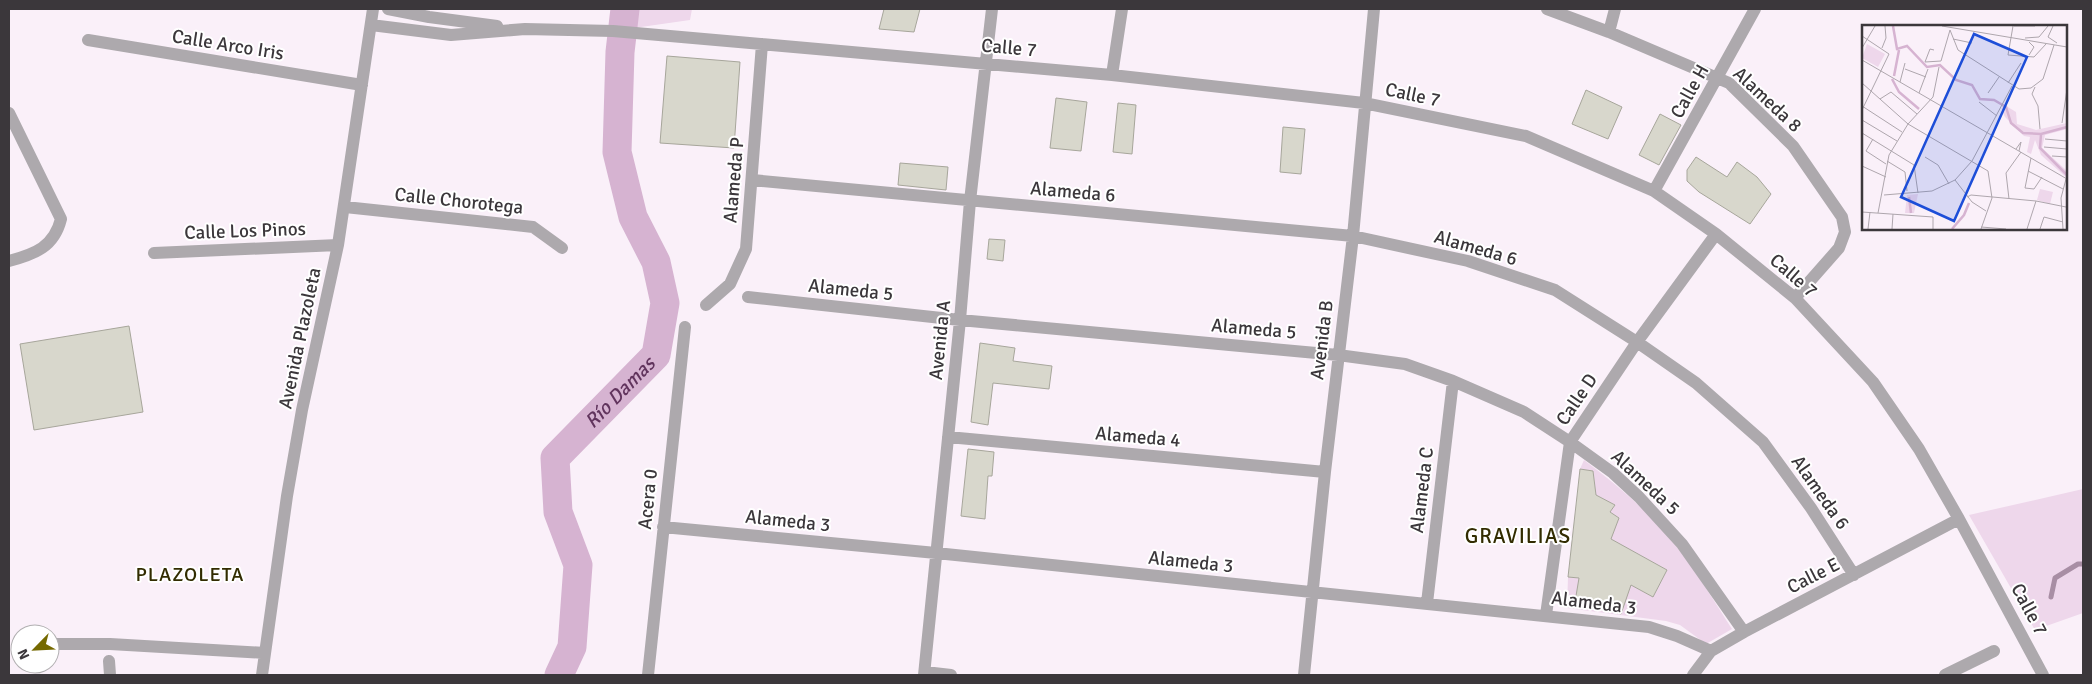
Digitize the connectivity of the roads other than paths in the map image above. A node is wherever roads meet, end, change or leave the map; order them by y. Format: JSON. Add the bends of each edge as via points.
{"nodes":[{"id":1,"x":373,"y":9,"type":"edge"},
{"id":2,"x":388,"y":9,"type":"edge"},
{"id":3,"x":992,"y":9,"type":"edge"},
{"id":4,"x":1122,"y":9,"type":"edge"},
{"id":5,"x":1374,"y":9,"type":"edge"},
{"id":6,"x":1547,"y":9,"type":"edge"},
{"id":7,"x":1616,"y":9,"type":"edge"},
{"id":8,"x":1755,"y":9,"type":"edge"},
{"id":9,"x":371,"y":25,"type":"junction"},
{"id":10,"x":524,"y":30,"type":"junction"},
{"id":11,"x":1608,"y":32,"type":"junction"},
{"id":12,"x":88,"y":40,"type":"dead end"},
{"id":13,"x":762,"y":44,"type":"junction"},
{"id":14,"x":986,"y":64,"type":"junction"},
{"id":15,"x":1112,"y":76,"type":"junction"},
{"id":16,"x":1718,"y":78,"type":"junction"},
{"id":17,"x":362,"y":85,"type":"junction"},
{"id":18,"x":1364,"y":103,"type":"junction"},
{"id":19,"x":9,"y":113,"type":"edge"},
{"id":20,"x":752,"y":180,"type":"junction"},
{"id":21,"x":1654,"y":191,"type":"junction"},
{"id":22,"x":970,"y":201,"type":"junction"},
{"id":23,"x":345,"y":206,"type":"junction"},
{"id":24,"x":1716,"y":234,"type":"junction"},
{"id":25,"x":1353,"y":236,"type":"junction"},
{"id":26,"x":338,"y":245,"type":"junction"},
{"id":27,"x":562,"y":248,"type":"dead end"},
{"id":28,"x":154,"y":253,"type":"dead end"},
{"id":29,"x":9,"y":261,"type":"edge"},
{"id":30,"x":748,"y":297,"type":"dead end"},
{"id":31,"x":1795,"y":298,"type":"junction"},
{"id":32,"x":706,"y":305,"type":"dead end"},
{"id":33,"x":960,"y":320,"type":"junction"},
{"id":34,"x":686,"y":327,"type":"dead end"},
{"id":35,"x":1637,"y":342,"type":"junction"},
{"id":36,"x":1338,"y":355,"type":"junction"},
{"id":37,"x":1453,"y":381,"type":"junction"},
{"id":38,"x":948,"y":437,"type":"junction"},
{"id":39,"x":1570,"y":442,"type":"junction"},
{"id":40,"x":1325,"y":472,"type":"junction"},
{"id":41,"x":1959,"y":519,"type":"junction"},
{"id":42,"x":663,"y":527,"type":"junction"},
{"id":43,"x":936,"y":553,"type":"junction"},
{"id":44,"x":1854,"y":575,"type":"junction"},
{"id":45,"x":1312,"y":592,"type":"junction"},
{"id":46,"x":1427,"y":604,"type":"junction"},
{"id":47,"x":1546,"y":616,"type":"junction"},
{"id":48,"x":1744,"y":632,"type":"junction"},
{"id":49,"x":60,"y":644,"type":"edge"},
{"id":50,"x":1994,"y":651,"type":"dead end"},
{"id":51,"x":1711,"y":652,"type":"junction"},
{"id":52,"x":265,"y":653,"type":"junction"},
{"id":53,"x":109,"y":661,"type":"dead end"},
{"id":54,"x":924,"y":674,"type":"edge"},
{"id":55,"x":110,"y":675,"type":"edge"},
{"id":56,"x":262,"y":675,"type":"edge"},
{"id":57,"x":648,"y":675,"type":"edge"},
{"id":58,"x":951,"y":675,"type":"edge"},
{"id":59,"x":1304,"y":675,"type":"edge"},
{"id":60,"x":1693,"y":675,"type":"edge"},
{"id":61,"x":1945,"y":675,"type":"edge"},
{"id":62,"x":2043,"y":675,"type":"edge"}],
"edges":[{"from":1,"to":9,"type":"street","name":"Avenida Plazoleta"},
{"from":2,"to":10,"type":"street","name":"Calle 7"},
{"from":3,"to":14,"type":"street","name":"Avenida A"},
{"from":4,"to":15,"type":"street"},
{"from":5,"to":18,"type":"street","name":"Avenida B"},
{"from":6,"to":11,"type":"street","name":"Alameda 8"},
{"from":7,"to":11,"type":"street"},
{"from":8,"to":16,"type":"street","name":"Calle H"},
{"from":9,"to":10,"type":"street","name":"Calle 7","via":[[451,35]]},
{"from":9,"to":17,"type":"street","name":"Avenida Plazoleta"},
{"from":10,"to":13,"type":"street","name":"Calle 7","via":[[613,31]]},
{"from":11,"to":16,"type":"street","name":"Alameda 8"},
{"from":12,"to":17,"type":"street","name":"Calle Arco Iris"},
{"from":13,"to":14,"type":"street","name":"Calle 7"},
{"from":13,"to":20,"type":"street","name":"Alameda P"},
{"from":14,"to":15,"type":"street","name":"Calle 7"},
{"from":14,"to":22,"type":"street","name":"Avenida A"},
{"from":15,"to":18,"type":"street","name":"Calle 7"},
{"from":16,"to":21,"type":"street","name":"Calle H"},
{"from":16,"to":31,"type":"street","name":"Alameda 8","via":[[1729,83],[1793,146],[1842,217],[1845,232],[1839,248]]},
{"from":17,"to":23,"type":"street","name":"Avenida Plazoleta"},
{"from":18,"to":21,"type":"street","name":"Calle 7","via":[[1526,136]]},
{"from":18,"to":25,"type":"street","name":"Avenida B"},
{"from":19,"to":29,"type":"street","via":[[61,220],[57,234],[46,245],[30,255]]},
{"from":20,"to":22,"type":"street"},
{"from":20,"to":32,"type":"street","name":"Alameda P","via":[[746,249],[730,284]]},
{"from":21,"to":24,"type":"street","name":"Calle 7"},
{"from":22,"to":25,"type":"street","name":"Alameda 6"},
{"from":22,"to":33,"type":"street","name":"Avenida A"},
{"from":23,"to":26,"type":"street","name":"Avenida Plazoleta"},
{"from":23,"to":27,"type":"street","name":"Calle Chorotega","via":[[533,227]]},
{"from":24,"to":31,"type":"street","name":"Calle 7"},
{"from":24,"to":35,"type":"street","name":"Calle D"},
{"from":25,"to":35,"type":"street","name":"Alameda 6","via":[[1468,260],[1555,290]]},
{"from":25,"to":36,"type":"street","name":"Avenida B"},
{"from":26,"to":28,"type":"street","name":"Calle Los Pinos"},
{"from":26,"to":52,"type":"street","name":"Avenida Plazoleta","via":[[302,410]]},
{"from":30,"to":33,"type":"street","name":"Alameda 5"},
{"from":31,"to":41,"type":"street","name":"Calle 7","via":[[1873,382],[1919,449]]},
{"from":33,"to":36,"type":"street","name":"Alameda 5"},
{"from":33,"to":38,"type":"street","name":"Avenida A"},
{"from":34,"to":42,"type":"street","name":"Acera 0"},
{"from":35,"to":39,"type":"street","name":"Calle D"},
{"from":35,"to":44,"type":"street","name":"Alameda 6","via":[[1696,384],[1762,442],[1811,508]]},
{"from":36,"to":37,"type":"street","name":"Alameda 5","via":[[1405,364]]},
{"from":36,"to":40,"type":"street","name":"Avenida B"},
{"from":37,"to":39,"type":"street","name":"Alameda 5","via":[[1524,412]]},
{"from":37,"to":46,"type":"street","name":"Alameda C"},
{"from":38,"to":40,"type":"street","name":"Alameda 4"},
{"from":38,"to":43,"type":"street","name":"Avenida A"},
{"from":39,"to":47,"type":"street","name":"Calle D"},
{"from":39,"to":48,"type":"street","name":"Alameda 5","via":[[1614,473],[1639,496],[1682,544]]},
{"from":40,"to":45,"type":"street","name":"Avenida B"},
{"from":41,"to":44,"type":"street","name":"Calle E"},
{"from":41,"to":62,"type":"street","name":"Calle 7"},
{"from":42,"to":43,"type":"street","name":"Alameda 3"},
{"from":42,"to":57,"type":"street","name":"Acera 0"},
{"from":43,"to":45,"type":"street","name":"Alameda 3"},
{"from":43,"to":54,"type":"street","name":"Avenida A"},
{"from":44,"to":48,"type":"street","name":"Calle E"},
{"from":45,"to":46,"type":"street","name":"Alameda 3"},
{"from":45,"to":59,"type":"street","name":"Avenida B"},
{"from":46,"to":47,"type":"street","name":"Alameda 3"},
{"from":47,"to":51,"type":"street","name":"Alameda 3","via":[[1649,627]]},
{"from":48,"to":51,"type":"street","name":"Calle E"},
{"from":49,"to":52,"type":"street"},
{"from":50,"to":61,"type":"street"},
{"from":51,"to":60,"type":"street","name":"Calle E"},
{"from":52,"to":56,"type":"street","name":"Avenida Plazoleta"},
{"from":53,"to":55,"type":"street"},
{"from":54,"to":58,"type":"street"}]}
